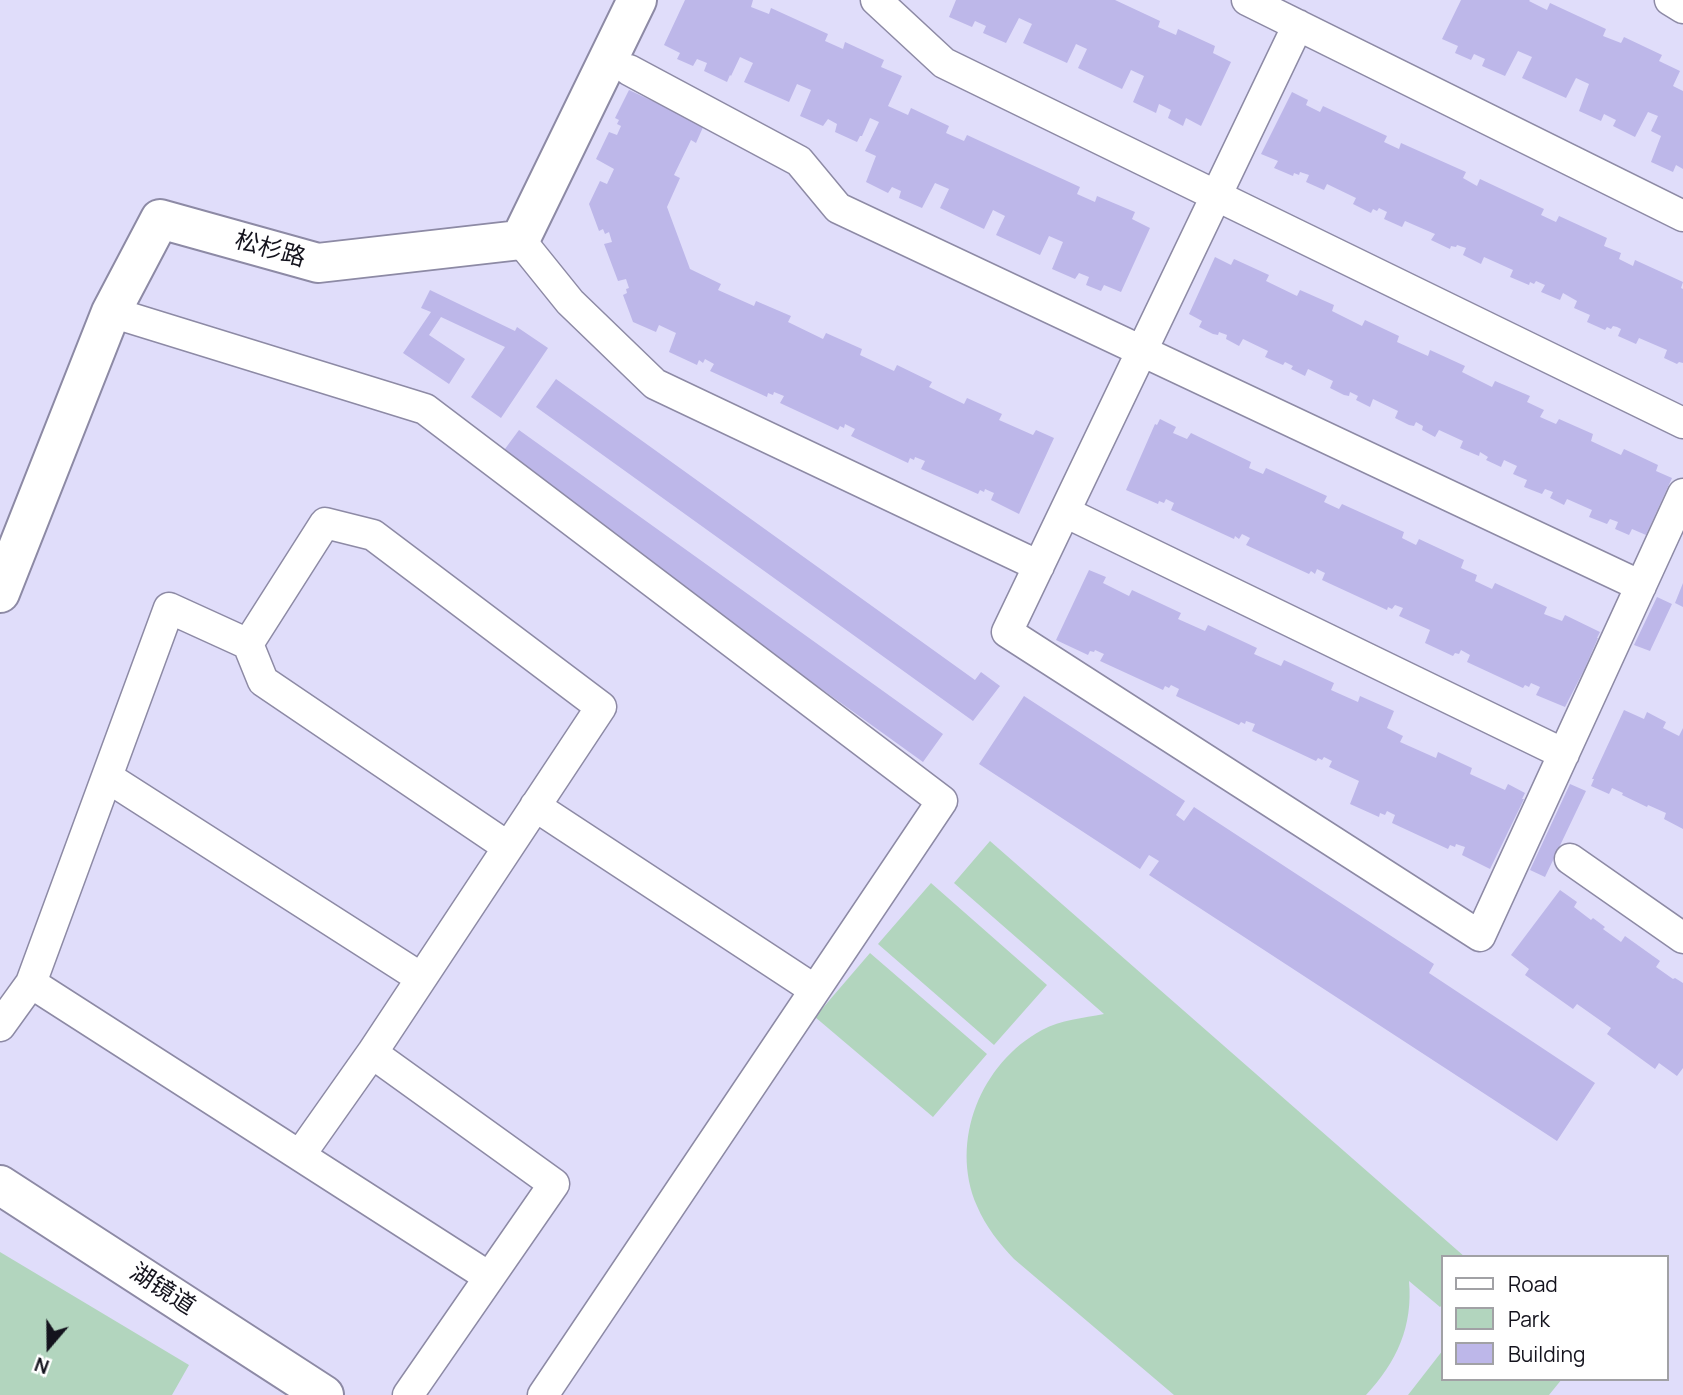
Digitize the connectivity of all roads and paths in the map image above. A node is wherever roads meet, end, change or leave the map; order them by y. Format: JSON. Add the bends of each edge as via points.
{"nodes":[{"id":1,"x":637,"y":0,"type":"edge"},
{"id":2,"x":876,"y":0,"type":"edge"},
{"id":3,"x":1247,"y":0,"type":"edge"},
{"id":4,"x":1670,"y":0,"type":"edge"},
{"id":5,"x":1683,"y":8,"type":"edge"},
{"id":6,"x":1298,"y":25,"type":"junction"},
{"id":7,"x":629,"y":70,"type":"dead end"},
{"id":8,"x":1216,"y":195,"type":"junction"},
{"id":9,"x":1683,"y":216,"type":"edge"},
{"id":10,"x":520,"y":240,"type":"junction"},
{"id":11,"x":111,"y":312,"type":"junction"},
{"id":12,"x":1142,"y":352,"type":"junction"},
{"id":13,"x":1683,"y":423,"type":"edge"},
{"id":14,"x":1683,"y":494,"type":"edge"},
{"id":15,"x":1065,"y":512,"type":"junction"},
{"id":16,"x":1039,"y":566,"type":"junction"},
{"id":17,"x":1641,"y":586,"type":"junction"},
{"id":18,"x":0,"y":593,"type":"edge"},
{"id":19,"x":248,"y":644,"type":"junction"},
{"id":20,"x":1564,"y":754,"type":"junction"},
{"id":21,"x":107,"y":777,"type":"junction"},
{"id":22,"x":535,"y":806,"type":"junction"},
{"id":23,"x":508,"y":847,"type":"junction"},
{"id":24,"x":1570,"y":859,"type":"dead end"},
{"id":25,"x":1683,"y":938,"type":"edge"},
{"id":26,"x":421,"y":978,"type":"junction"},
{"id":27,"x":32,"y":982,"type":"junction"},
{"id":28,"x":815,"y":990,"type":"junction"},
{"id":29,"x":0,"y":1026,"type":"edge"},
{"id":30,"x":372,"y":1053,"type":"junction"},
{"id":31,"x":300,"y":1156,"type":"junction"},
{"id":32,"x":0,"y":1185,"type":"edge"},
{"id":33,"x":489,"y":1278,"type":"junction"},
{"id":34,"x":324,"y":1395,"type":"edge"},
{"id":35,"x":408,"y":1395,"type":"edge"},
{"id":36,"x":544,"y":1395,"type":"edge"}],
"edges":[{"from":1,"to":10,"type":"street"},
{"from":2,"to":8,"type":"street","via":[[944,63]]},
{"from":3,"to":6,"type":"street"},
{"from":4,"to":5,"type":"street"},
{"from":6,"to":8,"type":"street"},
{"from":6,"to":9,"type":"street"},
{"from":7,"to":12,"type":"street","via":[[799,161],[838,208]]},
{"from":8,"to":12,"type":"street"},
{"from":8,"to":13,"type":"street"},
{"from":10,"to":11,"type":"street","name":"松杉路","via":[[318,263],[160,219]]},
{"from":10,"to":16,"type":"street","via":[[570,302],[654,384]]},
{"from":11,"to":18,"type":"street","name":"松杉路"},
{"from":11,"to":28,"type":"street","via":[[425,409],[942,801]]},
{"from":12,"to":15,"type":"street"},
{"from":12,"to":17,"type":"street"},
{"from":14,"to":17,"type":"street"},
{"from":15,"to":16,"type":"street"},
{"from":15,"to":20,"type":"street"},
{"from":16,"to":20,"type":"street","via":[[1007,632],[1480,936]]},
{"from":17,"to":20,"type":"street"},
{"from":19,"to":21,"type":"street","via":[[169,608]]},
{"from":19,"to":22,"type":"street","via":[[325,523],[373,535],[601,707]]},
{"from":19,"to":23,"type":"street","via":[[263,681]]},
{"from":21,"to":26,"type":"street"},
{"from":21,"to":27,"type":"street"},
{"from":22,"to":23,"type":"street"},
{"from":22,"to":28,"type":"street"},
{"from":23,"to":26,"type":"street"},
{"from":24,"to":25,"type":"street"},
{"from":26,"to":30,"type":"street"},
{"from":27,"to":29,"type":"street"},
{"from":27,"to":31,"type":"street"},
{"from":28,"to":36,"type":"street"},
{"from":30,"to":31,"type":"street"},
{"from":30,"to":33,"type":"street","via":[[554,1184]]},
{"from":31,"to":33,"type":"street"},
{"from":32,"to":34,"type":"street","name":"湖镜道"},
{"from":33,"to":35,"type":"street"}]}
